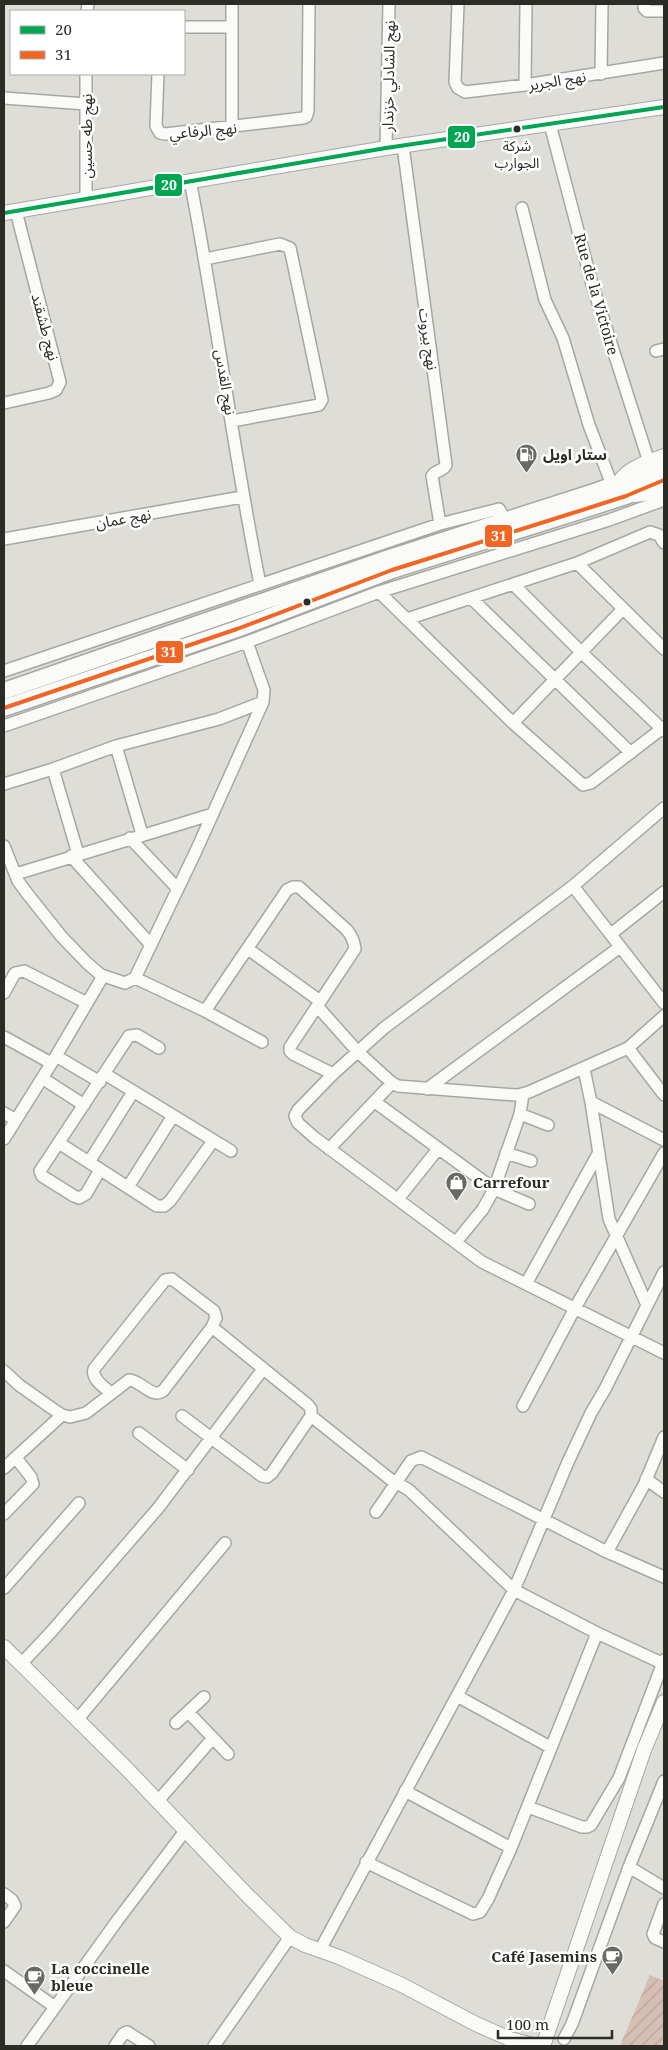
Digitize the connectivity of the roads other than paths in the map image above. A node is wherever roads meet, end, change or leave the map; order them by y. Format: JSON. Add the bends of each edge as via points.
{"nodes":[{"id":1,"x":232,"y":4,"type":"edge"},
{"id":2,"x":309,"y":4,"type":"edge"},
{"id":3,"x":389,"y":4,"type":"edge"},
{"id":4,"x":458,"y":4,"type":"edge"},
{"id":5,"x":526,"y":4,"type":"edge"},
{"id":6,"x":602,"y":4,"type":"edge"},
{"id":7,"x":644,"y":4,"type":"edge"},
{"id":8,"x":664,"y":11,"type":"edge"},
{"id":9,"x":185,"y":27,"type":"edge"},
{"id":10,"x":231,"y":27,"type":"junction"},
{"id":11,"x":664,"y":63,"type":"edge"},
{"id":12,"x":601,"y":74,"type":"junction"},
{"id":13,"x":86,"y":75,"type":"edge"},
{"id":14,"x":158,"y":75,"type":"edge"},
{"id":15,"x":525,"y":85,"type":"junction"},
{"id":16,"x":4,"y":98,"type":"edge"},
{"id":17,"x":86,"y":104,"type":"junction"},
{"id":18,"x":664,"y":108,"type":"edge"},
{"id":19,"x":550,"y":124,"type":"junction"},
{"id":20,"x":232,"y":128,"type":"junction"},
{"id":21,"x":402,"y":146,"type":"junction"},
{"id":22,"x":386,"y":148,"type":"junction"},
{"id":23,"x":190,"y":180,"type":"junction"},
{"id":24,"x":86,"y":198,"type":"junction"},
{"id":25,"x":522,"y":208,"type":"dead end"},
{"id":26,"x":10,"y":212,"type":"edge"},
{"id":27,"x":205,"y":259,"type":"junction"},
{"id":28,"x":4,"y":403,"type":"edge"},
{"id":29,"x":232,"y":421,"type":"junction"},
{"id":30,"x":664,"y":456,"type":"edge"},
{"id":31,"x":657,"y":465,"type":"edge"},
{"id":32,"x":664,"y":480,"type":"edge"},
{"id":33,"x":619,"y":487,"type":"junction"},
{"id":34,"x":664,"y":491,"type":"edge"},
{"id":35,"x":242,"y":497,"type":"junction"},
{"id":36,"x":664,"y":500,"type":"edge"},
{"id":37,"x":506,"y":521,"type":"junction"},
{"id":38,"x":440,"y":524,"type":"junction"},
{"id":39,"x":4,"y":538,"type":"edge"},
{"id":40,"x":664,"y":543,"type":"edge"},
{"id":41,"x":577,"y":564,"type":"junction"},
{"id":42,"x":260,"y":584,"type":"junction"},
{"id":43,"x":514,"y":584,"type":"junction"},
{"id":44,"x":379,"y":592,"type":"junction"},
{"id":45,"x":472,"y":599,"type":"junction"},
{"id":46,"x":623,"y":609,"type":"junction"},
{"id":47,"x":407,"y":620,"type":"junction"},
{"id":48,"x":247,"y":642,"type":"junction"},
{"id":49,"x":664,"y":647,"type":"edge"},
{"id":50,"x":580,"y":652,"type":"junction"},
{"id":51,"x":4,"y":671,"type":"edge"},
{"id":52,"x":556,"y":680,"type":"junction"},
{"id":53,"x":4,"y":691,"type":"edge"},
{"id":54,"x":263,"y":702,"type":"junction"},
{"id":55,"x":4,"y":708,"type":"edge"},
{"id":56,"x":513,"y":723,"type":"junction"},
{"id":57,"x":4,"y":726,"type":"edge"},
{"id":58,"x":664,"y":729,"type":"edge"},
{"id":59,"x":116,"y":746,"type":"junction"},
{"id":60,"x":631,"y":753,"type":"junction"},
{"id":61,"x":53,"y":769,"type":"junction"},
{"id":62,"x":4,"y":784,"type":"edge"},
{"id":63,"x":664,"y":808,"type":"edge"},
{"id":64,"x":213,"y":814,"type":"junction"},
{"id":65,"x":142,"y":834,"type":"junction"},
{"id":66,"x":130,"y":838,"type":"junction"},
{"id":67,"x":4,"y":846,"type":"edge"},
{"id":68,"x":75,"y":855,"type":"junction"},
{"id":69,"x":16,"y":874,"type":"junction"},
{"id":70,"x":573,"y":886,"type":"junction"},
{"id":71,"x":178,"y":889,"type":"junction"},
{"id":72,"x":664,"y":892,"type":"edge"},
{"id":73,"x":611,"y":934,"type":"junction"},
{"id":74,"x":151,"y":945,"type":"junction"},
{"id":75,"x":620,"y":947,"type":"junction"},
{"id":76,"x":248,"y":949,"type":"junction"},
{"id":77,"x":103,"y":976,"type":"junction"},
{"id":78,"x":135,"y":978,"type":"junction"},
{"id":79,"x":4,"y":993,"type":"edge"},
{"id":80,"x":86,"y":1003,"type":"junction"},
{"id":81,"x":664,"y":1003,"type":"edge"},
{"id":82,"x":319,"y":1004,"type":"junction"},
{"id":83,"x":205,"y":1012,"type":"junction"},
{"id":84,"x":664,"y":1016,"type":"edge"},
{"id":85,"x":4,"y":1038,"type":"edge"},
{"id":86,"x":262,"y":1042,"type":"dead end"},
{"id":87,"x":159,"y":1048,"type":"dead end"},
{"id":88,"x":628,"y":1048,"type":"junction"},
{"id":89,"x":358,"y":1052,"type":"junction"},
{"id":90,"x":54,"y":1059,"type":"junction"},
{"id":91,"x":584,"y":1069,"type":"junction"},
{"id":92,"x":333,"y":1074,"type":"junction"},
{"id":93,"x":42,"y":1078,"type":"junction"},
{"id":94,"x":102,"y":1078,"type":"junction"},
{"id":95,"x":392,"y":1083,"type":"junction"},
{"id":96,"x":427,"y":1089,"type":"junction"},
{"id":97,"x":133,"y":1092,"type":"junction"},
{"id":98,"x":523,"y":1094,"type":"junction"},
{"id":99,"x":664,"y":1095,"type":"edge"},
{"id":100,"x":375,"y":1102,"type":"junction"},
{"id":101,"x":591,"y":1102,"type":"junction"},
{"id":102,"x":84,"y":1105,"type":"junction"},
{"id":103,"x":4,"y":1113,"type":"edge"},
{"id":104,"x":520,"y":1114,"type":"junction"},
{"id":105,"x":173,"y":1116,"type":"junction"},
{"id":106,"x":16,"y":1120,"type":"junction"},
{"id":107,"x":548,"y":1125,"type":"dead end"},
{"id":108,"x":4,"y":1139,"type":"edge"},
{"id":109,"x":212,"y":1140,"type":"junction"},
{"id":110,"x":664,"y":1140,"type":"edge"},
{"id":111,"x":59,"y":1143,"type":"junction"},
{"id":112,"x":330,"y":1149,"type":"junction"},
{"id":113,"x":438,"y":1149,"type":"junction"},
{"id":114,"x":231,"y":1151,"type":"dead end"},
{"id":115,"x":506,"y":1153,"type":"junction"},
{"id":116,"x":664,"y":1153,"type":"edge"},
{"id":117,"x":598,"y":1154,"type":"junction"},
{"id":118,"x":531,"y":1161,"type":"dead end"},
{"id":119,"x":89,"y":1162,"type":"junction"},
{"id":120,"x":100,"y":1170,"type":"junction"},
{"id":121,"x":128,"y":1187,"type":"junction"},
{"id":122,"x":494,"y":1189,"type":"junction"},
{"id":123,"x":398,"y":1200,"type":"junction"},
{"id":124,"x":529,"y":1204,"type":"dead end"},
{"id":125,"x":616,"y":1236,"type":"junction"},
{"id":126,"x":456,"y":1242,"type":"junction"},
{"id":127,"x":664,"y":1272,"type":"edge"},
{"id":128,"x":526,"y":1284,"type":"junction"},
{"id":129,"x":647,"y":1305,"type":"junction"},
{"id":130,"x":575,"y":1308,"type":"junction"},
{"id":131,"x":212,"y":1327,"type":"junction"},
{"id":132,"x":632,"y":1336,"type":"junction"},
{"id":133,"x":664,"y":1353,"type":"edge"},
{"id":134,"x":263,"y":1368,"type":"junction"},
{"id":135,"x":4,"y":1371,"type":"edge"},
{"id":136,"x":111,"y":1393,"type":"junction"},
{"id":137,"x":523,"y":1406,"type":"dead end"},
{"id":138,"x":62,"y":1415,"type":"junction"},
{"id":139,"x":182,"y":1416,"type":"dead end"},
{"id":140,"x":311,"y":1416,"type":"junction"},
{"id":141,"x":139,"y":1433,"type":"dead end"},
{"id":142,"x":664,"y":1437,"type":"edge"},
{"id":143,"x":210,"y":1438,"type":"junction"},
{"id":144,"x":9,"y":1460,"type":"edge"},
{"id":145,"x":188,"y":1470,"type":"junction"},
{"id":146,"x":646,"y":1479,"type":"junction"},
{"id":147,"x":397,"y":1484,"type":"junction"},
{"id":148,"x":664,"y":1492,"type":"edge"},
{"id":149,"x":79,"y":1503,"type":"dead end"},
{"id":150,"x":376,"y":1512,"type":"dead end"},
{"id":151,"x":4,"y":1514,"type":"edge"},
{"id":152,"x":544,"y":1520,"type":"junction"},
{"id":153,"x":225,"y":1543,"type":"dead end"},
{"id":154,"x":607,"y":1552,"type":"junction"},
{"id":155,"x":664,"y":1578,"type":"edge"},
{"id":156,"x":4,"y":1588,"type":"edge"},
{"id":157,"x":514,"y":1590,"type":"junction"},
{"id":158,"x":597,"y":1632,"type":"junction"},
{"id":159,"x":4,"y":1647,"type":"edge"},
{"id":160,"x":664,"y":1662,"type":"edge"},
{"id":161,"x":20,"y":1664,"type":"junction"},
{"id":162,"x":204,"y":1696,"type":"dead end"},
{"id":163,"x":457,"y":1696,"type":"junction"},
{"id":164,"x":664,"y":1702,"type":"edge"},
{"id":165,"x":188,"y":1712,"type":"junction"},
{"id":166,"x":77,"y":1720,"type":"junction"},
{"id":167,"x":176,"y":1724,"type":"dead end"},
{"id":168,"x":213,"y":1738,"type":"junction"},
{"id":169,"x":550,"y":1748,"type":"junction"},
{"id":170,"x":228,"y":1754,"type":"dead end"},
{"id":171,"x":664,"y":1781,"type":"edge"},
{"id":172,"x":405,"y":1791,"type":"junction"},
{"id":173,"x":157,"y":1802,"type":"junction"},
{"id":174,"x":528,"y":1807,"type":"junction"},
{"id":175,"x":185,"y":1831,"type":"junction"},
{"id":176,"x":510,"y":1848,"type":"junction"},
{"id":177,"x":366,"y":1862,"type":"junction"},
{"id":178,"x":629,"y":1867,"type":"junction"},
{"id":179,"x":664,"y":1888,"type":"edge"},
{"id":180,"x":4,"y":1894,"type":"edge"},
{"id":181,"x":664,"y":1904,"type":"edge"},
{"id":182,"x":4,"y":1922,"type":"edge"},
{"id":183,"x":290,"y":1937,"type":"junction"},
{"id":184,"x":664,"y":1942,"type":"edge"},
{"id":185,"x":320,"y":1950,"type":"junction"},
{"id":186,"x":4,"y":1971,"type":"edge"},
{"id":187,"x":55,"y":2007,"type":"junction"},
{"id":188,"x":548,"y":2031,"type":"junction"},
{"id":189,"x":565,"y":2043,"type":"edge"},
{"id":190,"x":27,"y":2046,"type":"edge"},
{"id":191,"x":115,"y":2046,"type":"edge"},
{"id":192,"x":149,"y":2046,"type":"edge"},
{"id":193,"x":214,"y":2046,"type":"edge"},
{"id":194,"x":536,"y":2046,"type":"edge"},
{"id":195,"x":543,"y":2046,"type":"edge"}],
"edges":[{"from":1,"to":10,"type":"street"},
{"from":2,"to":20,"type":"street","name":"نهج الرفاعي","via":[[306,117]]},
{"from":3,"to":22,"type":"street","name":"نهج الشادلي خزندار"},
{"from":4,"to":15,"type":"street","name":"نهج الجرير","via":[[455,82],[458,88],[465,92]]},
{"from":5,"to":15,"type":"street"},
{"from":6,"to":12,"type":"street"},
{"from":7,"to":8,"type":"street","via":[[648,11]]},
{"from":9,"to":10,"type":"street"},
{"from":10,"to":20,"type":"street"},
{"from":11,"to":12,"type":"street","name":"نهج الجرير"},
{"from":12,"to":15,"type":"street","name":"نهج الجرير"},
{"from":13,"to":17,"type":"street","name":"نهج طه حسين"},
{"from":14,"to":20,"type":"street","name":"نهج الرفاعي","via":[[156,126],[160,133]]},
{"from":16,"to":17,"type":"street"},
{"from":17,"to":24,"type":"street","name":"نهج طه حسين"},
{"from":18,"to":19,"type":"main road"},
{"from":19,"to":21,"type":"main road"},
{"from":19,"to":31,"type":"street","name":"Rue de la Victoire","via":[[595,296]]},
{"from":21,"to":22,"type":"main road"},
{"from":21,"to":38,"type":"street","name":"نهج بيروت","via":[[446,465],[432,476]]},
{"from":22,"to":23,"type":"main road"},
{"from":23,"to":24,"type":"main road"},
{"from":23,"to":27,"type":"street","name":"نهج القدس"},
{"from":24,"to":26,"type":"main road"},
{"from":25,"to":33,"type":"street","via":[[545,300],[563,338],[589,425]]},
{"from":26,"to":28,"type":"street","name":"نهج طشقند","via":[[60,382],[56,390],[49,393]]},
{"from":27,"to":29,"type":"street","name":"نهج القدس"},
{"from":27,"to":29,"type":"street","via":[[280,244],[290,248],[322,400],[319,405]]},
{"from":29,"to":35,"type":"street","name":"نهج القدس"},
{"from":30,"to":31,"type":"main road"},
{"from":31,"to":33,"type":"highway"},
{"from":32,"to":33,"type":"highway"},
{"from":33,"to":34,"type":"main road","via":[[654,493]]},
{"from":33,"to":37,"type":"highway"},
{"from":33,"to":55,"type":"highway","via":[[237,629]]},
{"from":35,"to":39,"type":"street","name":"نهج عمان"},
{"from":35,"to":42,"type":"street","name":"نهج القدس"},
{"from":36,"to":44,"type":"street"},
{"from":37,"to":38,"type":"street","via":[[499,509]]},
{"from":37,"to":53,"type":"highway"},
{"from":38,"to":42,"type":"street"},
{"from":40,"to":41,"type":"street","via":[[658,535],[650,532]]},
{"from":41,"to":43,"type":"street"},
{"from":41,"to":46,"type":"street"},
{"from":42,"to":51,"type":"street"},
{"from":43,"to":45,"type":"street"},
{"from":43,"to":50,"type":"street"},
{"from":44,"to":47,"type":"street"},
{"from":44,"to":48,"type":"street"},
{"from":45,"to":47,"type":"street"},
{"from":45,"to":52,"type":"street"},
{"from":46,"to":49,"type":"street"},
{"from":46,"to":50,"type":"street"},
{"from":47,"to":56,"type":"street"},
{"from":48,"to":54,"type":"street","via":[[264,690]]},
{"from":48,"to":57,"type":"street"},
{"from":50,"to":52,"type":"street"},
{"from":50,"to":58,"type":"street"},
{"from":52,"to":56,"type":"street"},
{"from":52,"to":60,"type":"street"},
{"from":54,"to":59,"type":"street","via":[[218,719]]},
{"from":54,"to":64,"type":"street"},
{"from":56,"to":60,"type":"street","via":[[584,785]]},
{"from":58,"to":60,"type":"street"},
{"from":59,"to":61,"type":"street"},
{"from":59,"to":65,"type":"street"},
{"from":61,"to":62,"type":"street"},
{"from":61,"to":68,"type":"street"},
{"from":63,"to":70,"type":"street"},
{"from":64,"to":65,"type":"street"},
{"from":64,"to":71,"type":"street"},
{"from":65,"to":66,"type":"street"},
{"from":66,"to":68,"type":"street"},
{"from":66,"to":71,"type":"street"},
{"from":67,"to":69,"type":"street"},
{"from":68,"to":69,"type":"street"},
{"from":68,"to":74,"type":"street"},
{"from":69,"to":77,"type":"street","via":[[32,902],[61,936]]},
{"from":70,"to":73,"type":"street"},
{"from":70,"to":89,"type":"street","via":[[417,1002]]},
{"from":71,"to":74,"type":"street"},
{"from":72,"to":73,"type":"street"},
{"from":73,"to":75,"type":"street"},
{"from":74,"to":78,"type":"street"},
{"from":75,"to":81,"type":"street"},
{"from":75,"to":96,"type":"street"},
{"from":76,"to":82,"type":"street"},
{"from":76,"to":82,"type":"street","via":[[287,890],[296,886],[306,891],[347,930],[355,949]]},
{"from":76,"to":83,"type":"street"},
{"from":77,"to":78,"type":"street","via":[[125,982]]},
{"from":77,"to":80,"type":"street"},
{"from":78,"to":83,"type":"street"},
{"from":79,"to":80,"type":"street","via":[[15,973],[24,971]]},
{"from":80,"to":90,"type":"street"},
{"from":82,"to":89,"type":"street"},
{"from":82,"to":92,"type":"street","via":[[290,1051]]},
{"from":83,"to":86,"type":"street"},
{"from":84,"to":88,"type":"street"},
{"from":85,"to":90,"type":"street"},
{"from":87,"to":94,"type":"street","via":[[138,1035],[131,1035]]},
{"from":88,"to":91,"type":"street"},
{"from":88,"to":99,"type":"street"},
{"from":89,"to":92,"type":"street"},
{"from":89,"to":95,"type":"street"},
{"from":90,"to":93,"type":"street"},
{"from":90,"to":94,"type":"street"},
{"from":91,"to":98,"type":"street"},
{"from":91,"to":101,"type":"street"},
{"from":92,"to":112,"type":"street","via":[[294,1116]]},
{"from":93,"to":102,"type":"street"},
{"from":93,"to":106,"type":"street"},
{"from":94,"to":97,"type":"street"},
{"from":94,"to":102,"type":"street"},
{"from":95,"to":96,"type":"street"},
{"from":95,"to":100,"type":"street"},
{"from":96,"to":98,"type":"street"},
{"from":97,"to":105,"type":"street"},
{"from":97,"to":119,"type":"street"},
{"from":98,"to":104,"type":"street"},
{"from":100,"to":112,"type":"street"},
{"from":100,"to":113,"type":"street"},
{"from":101,"to":110,"type":"street"},
{"from":101,"to":117,"type":"street"},
{"from":102,"to":111,"type":"street"},
{"from":103,"to":106,"type":"street"},
{"from":104,"to":107,"type":"street"},
{"from":104,"to":115,"type":"street"},
{"from":105,"to":109,"type":"street"},
{"from":105,"to":121,"type":"street"},
{"from":106,"to":108,"type":"street"},
{"from":109,"to":114,"type":"street"},
{"from":109,"to":121,"type":"street","via":[[164,1206],[157,1206]]},
{"from":111,"to":119,"type":"street"},
{"from":111,"to":120,"type":"street","via":[[40,1172],[42,1176],[82,1198]]},
{"from":112,"to":123,"type":"street"},
{"from":113,"to":122,"type":"street"},
{"from":113,"to":123,"type":"street"},
{"from":115,"to":118,"type":"street"},
{"from":115,"to":122,"type":"street"},
{"from":116,"to":125,"type":"street"},
{"from":117,"to":125,"type":"street","via":[[609,1219]]},
{"from":117,"to":128,"type":"street"},
{"from":119,"to":120,"type":"street"},
{"from":120,"to":121,"type":"street"},
{"from":122,"to":124,"type":"street"},
{"from":122,"to":126,"type":"street"},
{"from":123,"to":126,"type":"street"},
{"from":125,"to":129,"type":"street"},
{"from":125,"to":130,"type":"street"},
{"from":126,"to":128,"type":"street","via":[[482,1262]]},
{"from":127,"to":129,"type":"street"},
{"from":128,"to":130,"type":"street"},
{"from":129,"to":132,"type":"street"},
{"from":130,"to":132,"type":"street"},
{"from":130,"to":137,"type":"street"},
{"from":131,"to":134,"type":"street"},
{"from":131,"to":136,"type":"street","via":[[161,1393],[154,1393],[132,1379]]},
{"from":131,"to":136,"type":"street","via":[[216,1316],[213,1309],[172,1280],[165,1280],[94,1369],[94,1377]]},
{"from":132,"to":133,"type":"street"},
{"from":132,"to":152,"type":"street","via":[[591,1412]]},
{"from":134,"to":140,"type":"street","via":[[308,1405]]},
{"from":134,"to":143,"type":"street"},
{"from":135,"to":138,"type":"street"},
{"from":136,"to":138,"type":"street","via":[[86,1413],[75,1417]]},
{"from":138,"to":144,"type":"street"},
{"from":139,"to":143,"type":"street"},
{"from":140,"to":143,"type":"street","via":[[267,1477]]},
{"from":140,"to":147,"type":"street"},
{"from":141,"to":145,"type":"street"},
{"from":142,"to":146,"type":"street"},
{"from":143,"to":145,"type":"street"},
{"from":144,"to":151,"type":"street","via":[[31,1476],[33,1484]]},
{"from":145,"to":161,"type":"street"},
{"from":146,"to":148,"type":"street"},
{"from":146,"to":154,"type":"street"},
{"from":147,"to":150,"type":"street"},
{"from":147,"to":152,"type":"street","via":[[411,1461],[421,1457]]},
{"from":147,"to":157,"type":"street","via":[[415,1496]]},
{"from":149,"to":156,"type":"street"},
{"from":152,"to":154,"type":"street"},
{"from":152,"to":157,"type":"street"},
{"from":153,"to":166,"type":"street"},
{"from":154,"to":155,"type":"street"},
{"from":157,"to":158,"type":"street"},
{"from":157,"to":163,"type":"street"},
{"from":158,"to":160,"type":"street"},
{"from":158,"to":169,"type":"street"},
{"from":159,"to":161,"type":"main road"},
{"from":160,"to":174,"type":"street","via":[[618,1778],[591,1825],[582,1827]]},
{"from":161,"to":166,"type":"main road"},
{"from":162,"to":165,"type":"street"},
{"from":163,"to":169,"type":"street"},
{"from":163,"to":172,"type":"street"},
{"from":164,"to":188,"type":"main road","via":[[644,1750]]},
{"from":165,"to":167,"type":"street"},
{"from":165,"to":168,"type":"street"},
{"from":166,"to":173,"type":"main road"},
{"from":168,"to":170,"type":"street"},
{"from":168,"to":173,"type":"street"},
{"from":169,"to":174,"type":"street"},
{"from":171,"to":178,"type":"street"},
{"from":172,"to":176,"type":"street"},
{"from":172,"to":177,"type":"street"},
{"from":173,"to":175,"type":"main road"},
{"from":174,"to":176,"type":"street"},
{"from":175,"to":183,"type":"main road"},
{"from":175,"to":187,"type":"street"},
{"from":176,"to":177,"type":"street","via":[[488,1899],[480,1912],[473,1914]]},
{"from":177,"to":185,"type":"street"},
{"from":178,"to":179,"type":"street"},
{"from":178,"to":189,"type":"street"},
{"from":180,"to":182,"type":"street","via":[[15,1906]]},
{"from":181,"to":184,"type":"street","via":[[653,1934]]},
{"from":183,"to":185,"type":"main road"},
{"from":183,"to":193,"type":"street"},
{"from":185,"to":194,"type":"main road","via":[[402,1985],[476,2024]]},
{"from":186,"to":187,"type":"street"},
{"from":187,"to":190,"type":"street"},
{"from":188,"to":189,"type":"street","via":[[559,2034]]},
{"from":188,"to":195,"type":"main road"},
{"from":191,"to":192,"type":"street","via":[[128,2032]]}]}
